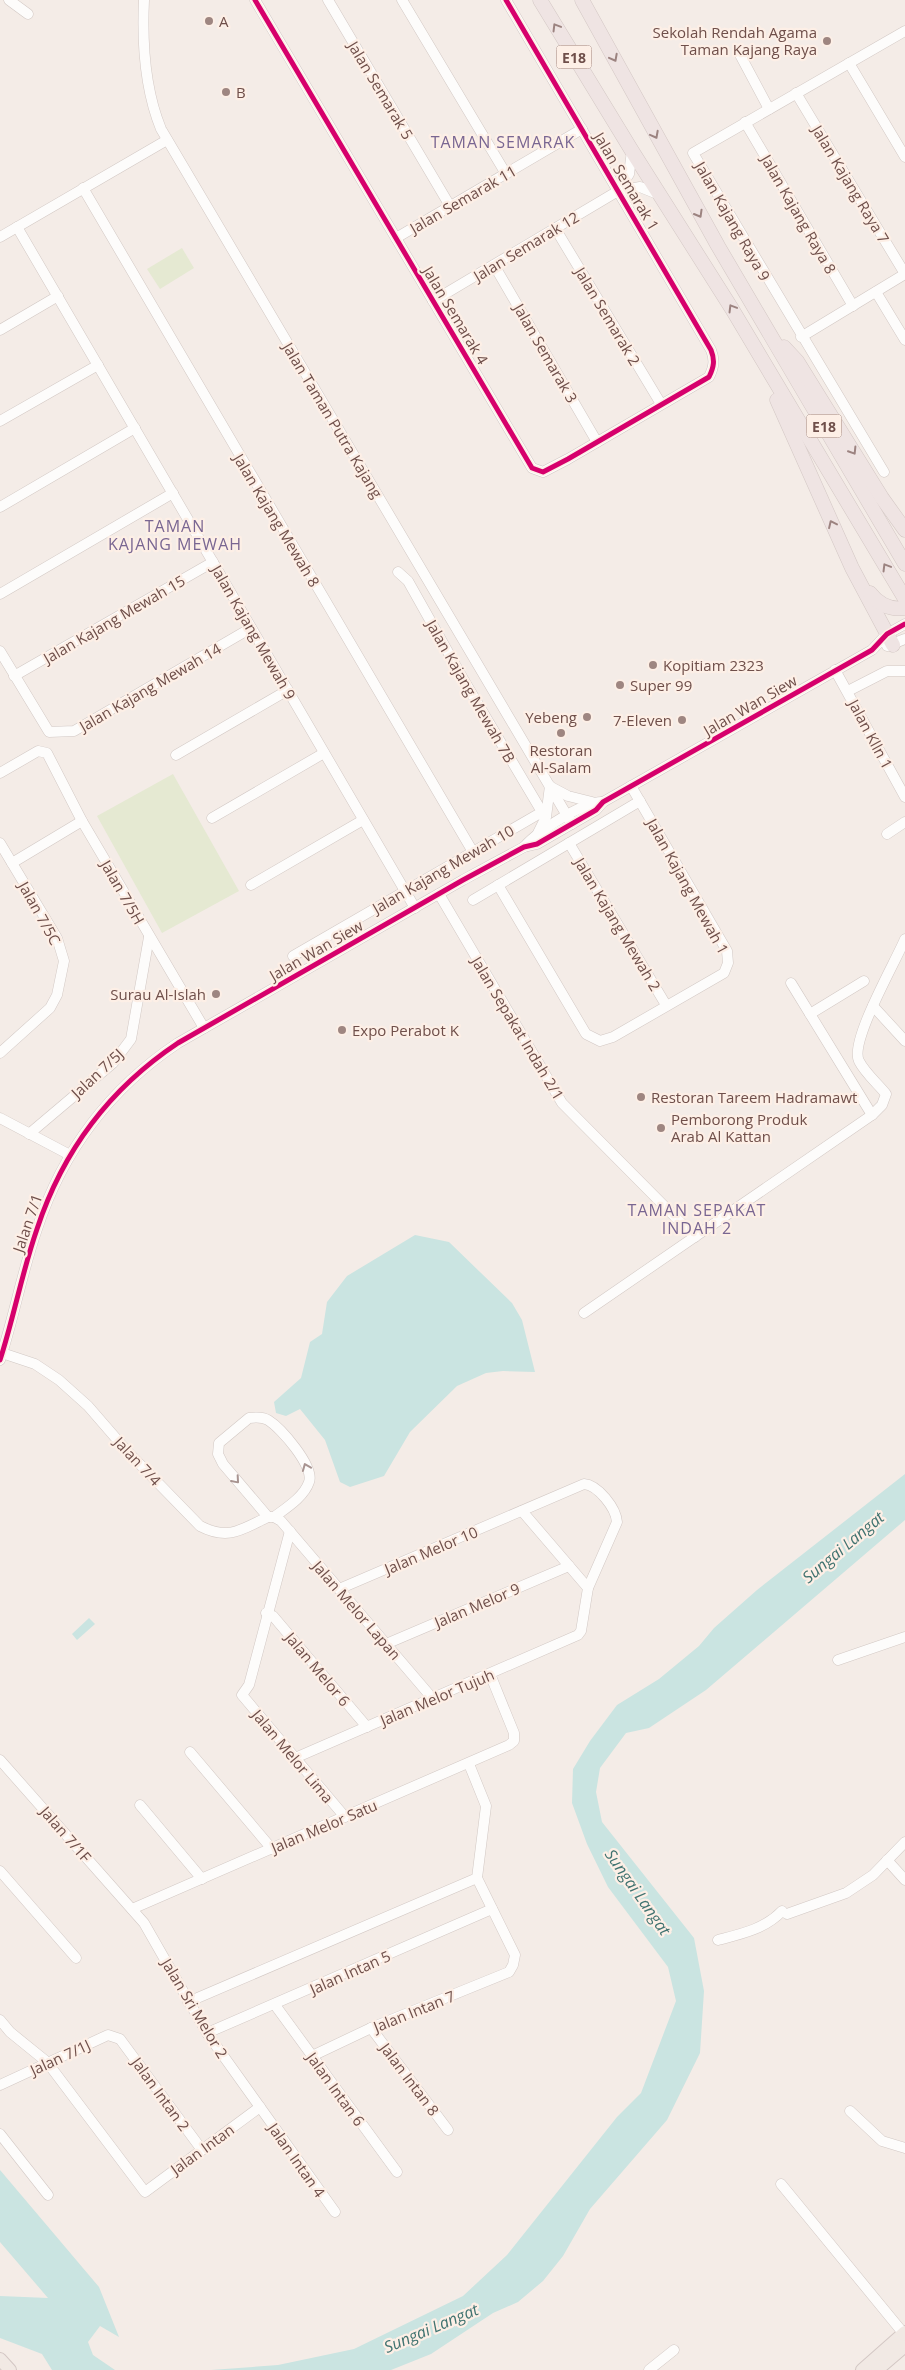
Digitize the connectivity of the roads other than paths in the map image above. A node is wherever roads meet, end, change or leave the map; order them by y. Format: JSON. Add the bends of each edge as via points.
{"nodes":[{"id":1,"x":9,"y":0,"type":"edge"},
{"id":2,"x":144,"y":0,"type":"edge"},
{"id":3,"x":255,"y":0,"type":"edge"},
{"id":4,"x":328,"y":0,"type":"edge"},
{"id":5,"x":402,"y":0,"type":"edge"},
{"id":6,"x":506,"y":0,"type":"edge"},
{"id":7,"x":540,"y":0,"type":"edge"},
{"id":8,"x":582,"y":0,"type":"edge"},
{"id":9,"x":28,"y":14,"type":"dead end"},
{"id":10,"x":905,"y":31,"type":"edge"},
{"id":11,"x":738,"y":51,"type":"dead end"},
{"id":12,"x":850,"y":63,"type":"junction"},
{"id":13,"x":796,"y":93,"type":"junction"},
{"id":14,"x":769,"y":109,"type":"junction"},
{"id":15,"x":745,"y":122,"type":"junction"},
{"id":16,"x":582,"y":129,"type":"junction"},
{"id":17,"x":167,"y":140,"type":"junction"},
{"id":18,"x":632,"y":151,"type":"junction"},
{"id":19,"x":905,"y":156,"type":"edge"},
{"id":20,"x":506,"y":174,"type":"junction"},
{"id":21,"x":83,"y":188,"type":"junction"},
{"id":22,"x":618,"y":191,"type":"junction"},
{"id":23,"x":661,"y":196,"type":"junction"},
{"id":24,"x":450,"y":206,"type":"junction"},
{"id":25,"x":17,"y":227,"type":"junction"},
{"id":26,"x":555,"y":228,"type":"junction"},
{"id":27,"x":0,"y":237,"type":"edge"},
{"id":28,"x":396,"y":238,"type":"junction"},
{"id":29,"x":494,"y":265,"type":"junction"},
{"id":30,"x":905,"y":274,"type":"edge"},
{"id":31,"x":876,"y":292,"type":"junction"},
{"id":32,"x":58,"y":296,"type":"junction"},
{"id":33,"x":433,"y":301,"type":"junction"},
{"id":34,"x":853,"y":306,"type":"junction"},
{"id":35,"x":765,"y":326,"type":"junction"},
{"id":36,"x":0,"y":330,"type":"edge"},
{"id":37,"x":801,"y":337,"type":"junction"},
{"id":38,"x":905,"y":340,"type":"edge"},
{"id":39,"x":756,"y":351,"type":"junction"},
{"id":40,"x":98,"y":365,"type":"junction"},
{"id":41,"x":710,"y":377,"type":"joint"},
{"id":42,"x":661,"y":404,"type":"junction"},
{"id":43,"x":0,"y":421,"type":"edge"},
{"id":44,"x":135,"y":428,"type":"junction"},
{"id":45,"x":597,"y":442,"type":"junction"},
{"id":46,"x":884,"y":472,"type":"dead end"},
{"id":47,"x":173,"y":493,"type":"junction"},
{"id":48,"x":0,"y":507,"type":"edge"},
{"id":49,"x":905,"y":530,"type":"edge"},
{"id":50,"x":213,"y":562,"type":"junction"},
{"id":51,"x":905,"y":564,"type":"edge"},
{"id":52,"x":852,"y":568,"type":"junction"},
{"id":53,"x":398,"y":572,"type":"dead end"},
{"id":54,"x":0,"y":594,"type":"edge"},
{"id":55,"x":905,"y":599,"type":"edge"},
{"id":56,"x":905,"y":608,"type":"edge"},
{"id":57,"x":905,"y":624,"type":"edge"},
{"id":58,"x":251,"y":628,"type":"junction"},
{"id":59,"x":895,"y":639,"type":"edge"},
{"id":60,"x":0,"y":651,"type":"edge"},
{"id":61,"x":836,"y":670,"type":"junction"},
{"id":62,"x":905,"y":671,"type":"edge"},
{"id":63,"x":14,"y":676,"type":"junction"},
{"id":64,"x":288,"y":690,"type":"junction"},
{"id":65,"x":848,"y":691,"type":"junction"},
{"id":66,"x":324,"y":753,"type":"junction"},
{"id":67,"x":176,"y":755,"type":"dead end"},
{"id":68,"x":0,"y":773,"type":"edge"},
{"id":69,"x":550,"y":786,"type":"junction"},
{"id":70,"x":631,"y":786,"type":"junction"},
{"id":71,"x":905,"y":798,"type":"edge"},
{"id":72,"x":640,"y":801,"type":"junction"},
{"id":73,"x":592,"y":802,"type":"junction"},
{"id":74,"x":603,"y":802,"type":"junction"},
{"id":75,"x":542,"y":812,"type":"joint"},
{"id":76,"x":212,"y":818,"type":"dead end"},
{"id":77,"x":363,"y":820,"type":"junction"},
{"id":78,"x":569,"y":820,"type":"junction"},
{"id":79,"x":82,"y":821,"type":"junction"},
{"id":80,"x":905,"y":822,"type":"edge"},
{"id":81,"x":538,"y":833,"type":"junction"},
{"id":82,"x":887,"y":834,"type":"dead end"},
{"id":83,"x":0,"y":843,"type":"edge"},
{"id":84,"x":569,"y":843,"type":"junction"},
{"id":85,"x":524,"y":847,"type":"junction"},
{"id":86,"x":473,"y":852,"type":"junction"},
{"id":87,"x":12,"y":863,"type":"junction"},
{"id":88,"x":251,"y":885,"type":"dead end"},
{"id":89,"x":498,"y":885,"type":"junction"},
{"id":90,"x":405,"y":891,"type":"junction"},
{"id":91,"x":439,"y":894,"type":"junction"},
{"id":92,"x":473,"y":900,"type":"dead end"},
{"id":93,"x":415,"y":908,"type":"junction"},
{"id":94,"x":149,"y":938,"type":"junction"},
{"id":95,"x":905,"y":939,"type":"edge"},
{"id":96,"x":903,"y":952,"type":"edge"},
{"id":97,"x":293,"y":956,"type":"dead end"},
{"id":98,"x":864,"y":981,"type":"dead end"},
{"id":99,"x":791,"y":982,"type":"dead end"},
{"id":100,"x":666,"y":1006,"type":"junction"},
{"id":101,"x":873,"y":1006,"type":"junction"},
{"id":102,"x":810,"y":1014,"type":"junction"},
{"id":103,"x":204,"y":1028,"type":"junction"},
{"id":104,"x":905,"y":1040,"type":"edge"},
{"id":105,"x":0,"y":1053,"type":"edge"},
{"id":106,"x":872,"y":1115,"type":"junction"},
{"id":107,"x":0,"y":1118,"type":"edge"},
{"id":108,"x":29,"y":1134,"type":"junction"},
{"id":109,"x":70,"y":1155,"type":"junction"},
{"id":110,"x":695,"y":1237,"type":"junction"},
{"id":111,"x":584,"y":1313,"type":"dead end"},
{"id":112,"x":1,"y":1357,"type":"edge"},
{"id":113,"x":522,"y":1511,"type":"junction"},
{"id":114,"x":274,"y":1518,"type":"junction"},
{"id":115,"x":290,"y":1531,"type":"junction"},
{"id":116,"x":569,"y":1566,"type":"junction"},
{"id":117,"x":588,"y":1588,"type":"junction"},
{"id":118,"x":339,"y":1589,"type":"junction"},
{"id":119,"x":266,"y":1614,"type":"junction"},
{"id":120,"x":905,"y":1637,"type":"edge"},
{"id":121,"x":386,"y":1644,"type":"junction"},
{"id":122,"x":838,"y":1660,"type":"dead end"},
{"id":123,"x":490,"y":1674,"type":"junction"},
{"id":124,"x":433,"y":1699,"type":"junction"},
{"id":125,"x":367,"y":1727,"type":"junction"},
{"id":126,"x":190,"y":1752,"type":"dead end"},
{"id":127,"x":295,"y":1758,"type":"junction"},
{"id":128,"x":0,"y":1760,"type":"edge"},
{"id":129,"x":469,"y":1764,"type":"junction"},
{"id":130,"x":140,"y":1805,"type":"dead end"},
{"id":131,"x":345,"y":1817,"type":"junction"},
{"id":132,"x":905,"y":1842,"type":"edge"},
{"id":133,"x":272,"y":1849,"type":"junction"},
{"id":134,"x":887,"y":1860,"type":"junction"},
{"id":135,"x":0,"y":1871,"type":"edge"},
{"id":136,"x":477,"y":1878,"type":"junction"},
{"id":137,"x":202,"y":1879,"type":"junction"},
{"id":138,"x":905,"y":1880,"type":"edge"},
{"id":139,"x":132,"y":1909,"type":"junction"},
{"id":140,"x":492,"y":1910,"type":"junction"},
{"id":141,"x":718,"y":1940,"type":"dead end"},
{"id":142,"x":76,"y":1958,"type":"dead end"},
{"id":143,"x":188,"y":2002,"type":"junction"},
{"id":144,"x":275,"y":2005,"type":"junction"},
{"id":145,"x":0,"y":2020,"type":"edge"},
{"id":146,"x":371,"y":2028,"type":"junction"},
{"id":147,"x":208,"y":2034,"type":"junction"},
{"id":148,"x":120,"y":2038,"type":"joint"},
{"id":149,"x":312,"y":2056,"type":"junction"},
{"id":150,"x":47,"y":2062,"type":"junction"},
{"id":151,"x":0,"y":2085,"type":"edge"},
{"id":152,"x":260,"y":2107,"type":"junction"},
{"id":153,"x":850,"y":2111,"type":"dead end"},
{"id":154,"x":448,"y":2130,"type":"dead end"},
{"id":155,"x":0,"y":2134,"type":"edge"},
{"id":156,"x":905,"y":2148,"type":"edge"},
{"id":157,"x":202,"y":2150,"type":"junction"},
{"id":158,"x":397,"y":2172,"type":"dead end"},
{"id":159,"x":781,"y":2184,"type":"dead end"},
{"id":160,"x":48,"y":2195,"type":"dead end"},
{"id":161,"x":334,"y":2212,"type":"dead end"},
{"id":162,"x":905,"y":2338,"type":"edge"},
{"id":163,"x":674,"y":2350,"type":"dead end"},
{"id":164,"x":0,"y":2359,"type":"edge"},
{"id":165,"x":10,"y":2370,"type":"edge"},
{"id":166,"x":648,"y":2370,"type":"edge"},
{"id":167,"x":862,"y":2370,"type":"edge"},
{"id":168,"x":877,"y":2370,"type":"edge"}],
"edges":[{"from":1,"to":9,"type":"street"},
{"from":2,"to":17,"type":"street","name":"Jalan Taman Putra Kajang","via":[[145,54],[151,94],[156,117]]},
{"from":3,"to":28,"type":"street","name":"Jalan Semarak 4"},
{"from":4,"to":24,"type":"street","name":"Jalan Semarak 5"},
{"from":5,"to":20,"type":"street"},
{"from":6,"to":16,"type":"street","name":"Jalan Semarak 1"},
{"from":18,"to":7,"type":"highway","number":"E18","one_way":true},
{"from":8,"to":35,"type":"highway","number":"E18","one_way":true,"via":[[671,164]]},
{"from":10,"to":12,"type":"street","name":"Jalan Kajang Raya 9"},
{"from":11,"to":14,"type":"street"},
{"from":12,"to":13,"type":"street","name":"Jalan Kajang Raya 9"},
{"from":12,"to":19,"type":"street"},
{"from":13,"to":14,"type":"street","name":"Jalan Kajang Raya 9"},
{"from":13,"to":30,"type":"street","name":"Jalan Kajang Raya 7"},
{"from":14,"to":15,"type":"street","name":"Jalan Kajang Raya 9"},
{"from":15,"to":34,"type":"street","name":"Jalan Kajang Raya 8"},
{"from":15,"to":37,"type":"street","name":"Jalan Kajang Raya 9","via":[[693,153]]},
{"from":16,"to":20,"type":"street","name":"Jalan Semarak 11"},
{"from":16,"to":22,"type":"street","name":"Jalan Semarak 1"},
{"from":17,"to":21,"type":"street"},
{"from":17,"to":69,"type":"street","name":"Jalan Taman Putra Kajang"},
{"from":18,"to":22,"type":"street","via":[[629,174]]},
{"from":18,"to":23,"type":"highway","number":"E18"},
{"from":20,"to":24,"type":"street","name":"Jalan Semarak 11"},
{"from":21,"to":25,"type":"street"},
{"from":21,"to":86,"type":"street","name":"Jalan Kajang Mewah 8"},
{"from":22,"to":23,"type":"street","name":"Jalan Semarak 12","via":[[640,187]]},
{"from":22,"to":26,"type":"street","name":"Jalan Semarak 12"},
{"from":22,"to":41,"type":"street","name":"Jalan Semarak 1","via":[[711,350],[714,359]]},
{"from":39,"to":23,"type":"highway","number":"E18","one_way":true},
{"from":24,"to":28,"type":"street","name":"Jalan Semarak 11"},
{"from":25,"to":27,"type":"street"},
{"from":25,"to":32,"type":"street","name":"Jalan Kajang Mewah 9"},
{"from":26,"to":29,"type":"street","name":"Jalan Semarak 12"},
{"from":26,"to":42,"type":"street","name":"Jalan Semarak 2"},
{"from":28,"to":33,"type":"street","name":"Jalan Semarak 4"},
{"from":29,"to":33,"type":"street","name":"Jalan Semarak 12"},
{"from":29,"to":45,"type":"street","name":"Jalan Semarak 3"},
{"from":30,"to":31,"type":"street"},
{"from":31,"to":34,"type":"street"},
{"from":31,"to":38,"type":"street"},
{"from":32,"to":36,"type":"street"},
{"from":32,"to":40,"type":"street","name":"Jalan Kajang Mewah 9"},
{"from":33,"to":45,"type":"street","name":"Jalan Semarak 4","via":[[532,468],[543,472]]},
{"from":34,"to":37,"type":"street"},
{"from":35,"to":49,"type":"highway","one_way":true,"via":[[797,361]]},
{"from":35,"to":51,"type":"highway","number":"E18"},
{"from":37,"to":46,"type":"street","name":"Jalan Kajang Raya 9"},
{"from":52,"to":39,"type":"highway","one_way":true},
{"from":55,"to":39,"type":"highway","number":"E18","one_way":true},
{"from":40,"to":43,"type":"street"},
{"from":40,"to":44,"type":"street","name":"Jalan Kajang Mewah 9"},
{"from":41,"to":42,"type":"street","name":"Jalan Semarak 4"},
{"from":42,"to":45,"type":"street","name":"Jalan Semarak 4"},
{"from":44,"to":47,"type":"street","name":"Jalan Kajang Mewah 9"},
{"from":44,"to":48,"type":"street"},
{"from":47,"to":50,"type":"street","name":"Jalan Kajang Mewah 9"},
{"from":47,"to":54,"type":"street"},
{"from":50,"to":58,"type":"street","name":"Jalan Kajang Mewah 9"},
{"from":50,"to":63,"type":"street","name":"Jalan Kajang Mewah 15"},
{"from":52,"to":56,"type":"highway","via":[[879,602],[892,608]]},
{"from":52,"to":59,"type":"highway"},
{"from":53,"to":75,"type":"street","name":"Jalan Kajang Mewah 7B","via":[[408,581]]},
{"from":57,"to":59,"type":"street","name":"Jalan Wan Siew"},
{"from":58,"to":63,"type":"street","name":"Jalan Kajang Mewah 14","via":[[74,731],[49,732]]},
{"from":58,"to":64,"type":"street","name":"Jalan Kajang Mewah 9"},
{"from":59,"to":61,"type":"street","name":"Jalan Wan Siew"},
{"from":60,"to":63,"type":"street","name":"Jalan Kajang Mewah 14"},
{"from":61,"to":65,"type":"street","name":"Jalan Klln 1"},
{"from":61,"to":70,"type":"street","name":"Jalan Wan Siew"},
{"from":62,"to":65,"type":"street","via":[[887,671]]},
{"from":64,"to":66,"type":"street","name":"Jalan Kajang Mewah 9"},
{"from":64,"to":67,"type":"street"},
{"from":65,"to":71,"type":"street","name":"Jalan Klln 1"},
{"from":66,"to":76,"type":"street"},
{"from":66,"to":77,"type":"street","name":"Jalan Kajang Mewah 9"},
{"from":68,"to":79,"type":"street","name":"Jalan 7/5H","via":[[38,751],[47,753]]},
{"from":69,"to":73,"type":"street","via":[[568,796]]},
{"from":69,"to":78,"type":"street","name":"Jalan Taman Putra Kajang"},
{"from":69,"to":81,"type":"street","via":[[546,816]]},
{"from":70,"to":72,"type":"street","name":"Jalan Kajang Mewah 1"},
{"from":70,"to":74,"type":"street","name":"Jalan Wan Siew"},
{"from":72,"to":84,"type":"street","name":"Jalan Kajang Mewah 1"},
{"from":72,"to":100,"type":"street","name":"Jalan Kajang Mewah 1","via":[[727,951],[728,963],[724,973]]},
{"from":73,"to":74,"type":"street","name":"Jalan Wan Siew"},
{"from":73,"to":78,"type":"street","name":"Jalan Wan Siew"},
{"from":74,"to":78,"type":"street","name":"Jalan Wan Siew","via":[[596,810]]},
{"from":75,"to":86,"type":"street","name":"Jalan Kajang Mewah 10"},
{"from":77,"to":88,"type":"street"},
{"from":77,"to":90,"type":"street","name":"Jalan Kajang Mewah 9"},
{"from":78,"to":81,"type":"street","name":"Jalan Wan Siew"},
{"from":78,"to":85,"type":"street","name":"Jalan Wan Siew","via":[[536,844]]},
{"from":79,"to":87,"type":"street"},
{"from":79,"to":94,"type":"street","name":"Jalan 7/5H"},
{"from":80,"to":82,"type":"street"},
{"from":81,"to":85,"type":"street","name":"Jalan Wan Siew"},
{"from":83,"to":87,"type":"street","name":"Jalan 7/5C"},
{"from":84,"to":89,"type":"street","name":"Jalan Kajang Mewah 1"},
{"from":84,"to":100,"type":"street","name":"Jalan Kajang Mewah 2"},
{"from":85,"to":91,"type":"street","name":"Jalan Wan Siew"},
{"from":86,"to":90,"type":"street","name":"Jalan Kajang Mewah 10"},
{"from":87,"to":105,"type":"street","name":"Jalan 7/5C","via":[[57,938],[64,961],[57,995],[50,1008]]},
{"from":89,"to":92,"type":"street","name":"Jalan Kajang Mewah 1"},
{"from":89,"to":100,"type":"street","name":"Jalan Kajang Mewah 1","via":[[586,1034],[600,1041],[613,1038]]},
{"from":90,"to":93,"type":"street","name":"Jalan Kajang Mewah 9"},
{"from":90,"to":97,"type":"street","name":"Jalan Kajang Mewah 10"},
{"from":91,"to":93,"type":"street","name":"Jalan Wan Siew"},
{"from":91,"to":110,"type":"street","name":"Jalan Sepakat Indah 2/1","via":[[562,1103]]},
{"from":93,"to":103,"type":"street","name":"Jalan Wan Siew"},
{"from":94,"to":103,"type":"street","name":"Jalan 7/5H"},
{"from":94,"to":108,"type":"street","name":"Jalan 7/5J","via":[[131,1039],[113,1063]]},
{"from":95,"to":96,"type":"street"},
{"from":96,"to":101,"type":"street"},
{"from":98,"to":102,"type":"street"},
{"from":99,"to":102,"type":"street"},
{"from":101,"to":104,"type":"street"},
{"from":101,"to":106,"type":"street","via":[[858,1042],[858,1057],[886,1094],[882,1105]]},
{"from":102,"to":106,"type":"street"},
{"from":103,"to":109,"type":"street","name":"Jalan Wan Siew","via":[[135,1075],[105,1105]]},
{"from":106,"to":110,"type":"street"},
{"from":107,"to":108,"type":"street"},
{"from":108,"to":109,"type":"street"},
{"from":109,"to":112,"type":"street","name":"Jalan 7/1","via":[[36,1229]]},
{"from":110,"to":111,"type":"street"},
{"from":112,"to":114,"type":"street","name":"Jalan 7/4","via":[[36,1364],[59,1380],[88,1406],[200,1526],[214,1533],[229,1534]]},
{"from":113,"to":116,"type":"street"},
{"from":113,"to":117,"type":"street","name":"Jalan Melor 10","via":[[584,1484],[592,1486],[605,1499],[614,1510],[617,1522]]},
{"from":113,"to":118,"type":"street","name":"Jalan Melor 10"},
{"from":114,"to":114,"type":"street","name":"Jalan Melor Lapan","one_way":true,"via":[[305,1490],[310,1480],[309,1469],[276,1427],[267,1420],[250,1418],[219,1443],[218,1454],[223,1464]]},
{"from":114,"to":115,"type":"street","name":"Jalan Melor Lapan"},
{"from":115,"to":118,"type":"street","name":"Jalan Melor Lapan"},
{"from":115,"to":119,"type":"street"},
{"from":116,"to":117,"type":"street"},
{"from":116,"to":121,"type":"street","name":"Jalan Melor 9"},
{"from":117,"to":123,"type":"street","name":"Jalan Melor Tujuh","via":[[578,1635]]},
{"from":118,"to":121,"type":"street","name":"Jalan Melor Lapan"},
{"from":119,"to":125,"type":"street","name":"Jalan Melor 6","via":[[273,1616]]},
{"from":119,"to":127,"type":"street","name":"Jalan Melor Lima","via":[[249,1685],[242,1695]]},
{"from":120,"to":122,"type":"street"},
{"from":121,"to":124,"type":"street","name":"Jalan Melor Lapan"},
{"from":123,"to":124,"type":"street","name":"Jalan Melor Tujuh"},
{"from":123,"to":129,"type":"street","name":"Jalan Melor Satu","via":[[514,1733],[514,1741]]},
{"from":124,"to":125,"type":"street","name":"Jalan Melor Tujuh"},
{"from":125,"to":127,"type":"street","name":"Jalan Melor Tujuh"},
{"from":126,"to":133,"type":"street"},
{"from":127,"to":131,"type":"street","name":"Jalan Melor Lima"},
{"from":128,"to":139,"type":"street","name":"Jalan 7/1F"},
{"from":129,"to":131,"type":"street","name":"Jalan Melor Satu"},
{"from":129,"to":136,"type":"street","via":[[486,1806]]},
{"from":130,"to":137,"type":"street"},
{"from":131,"to":133,"type":"street","name":"Jalan Melor Satu"},
{"from":132,"to":134,"type":"street"},
{"from":133,"to":137,"type":"street","name":"Jalan Melor Satu"},
{"from":134,"to":138,"type":"street"},
{"from":134,"to":141,"type":"street","via":[[874,1875],[846,1893],[785,1912],[754,1930]]},
{"from":135,"to":142,"type":"street"},
{"from":136,"to":140,"type":"street"},
{"from":136,"to":143,"type":"street"},
{"from":137,"to":139,"type":"street","name":"Jalan Melor Satu"},
{"from":139,"to":143,"type":"street","name":"Jalan Sri Melor 2","via":[[154,1938]]},
{"from":140,"to":144,"type":"street","name":"Jalan Intan 5"},
{"from":140,"to":146,"type":"street","name":"Jalan Intan 7","via":[[515,1955],[509,1972]]},
{"from":143,"to":147,"type":"street","name":"Jalan Sri Melor 2"},
{"from":144,"to":147,"type":"street","name":"Jalan Intan 5"},
{"from":144,"to":149,"type":"street","name":"Jalan Intan 6"},
{"from":145,"to":150,"type":"street"},
{"from":146,"to":149,"type":"street","name":"Jalan Intan 7"},
{"from":146,"to":154,"type":"street","name":"Jalan Intan 8"},
{"from":147,"to":152,"type":"street","name":"Jalan Sri Melor 2"},
{"from":148,"to":150,"type":"street","name":"Jalan 7/1J","via":[[108,2035]]},
{"from":148,"to":157,"type":"street","name":"Jalan Intan 2"},
{"from":149,"to":158,"type":"street","name":"Jalan Intan 6"},
{"from":150,"to":151,"type":"street","name":"Jalan 7/1J"},
{"from":150,"to":157,"type":"street","name":"Jalan Intan","via":[[144,2192]]},
{"from":152,"to":157,"type":"street","name":"Jalan Intan"},
{"from":152,"to":161,"type":"street","name":"Jalan Intan 4"},
{"from":153,"to":156,"type":"street","via":[[882,2141]]},
{"from":155,"to":160,"type":"street"},
{"from":159,"to":162,"type":"street"},
{"from":162,"to":167,"type":"main road"},
{"from":162,"to":168,"type":"main road"},
{"from":163,"to":166,"type":"street"},
{"from":164,"to":165,"type":"main road"}]}
